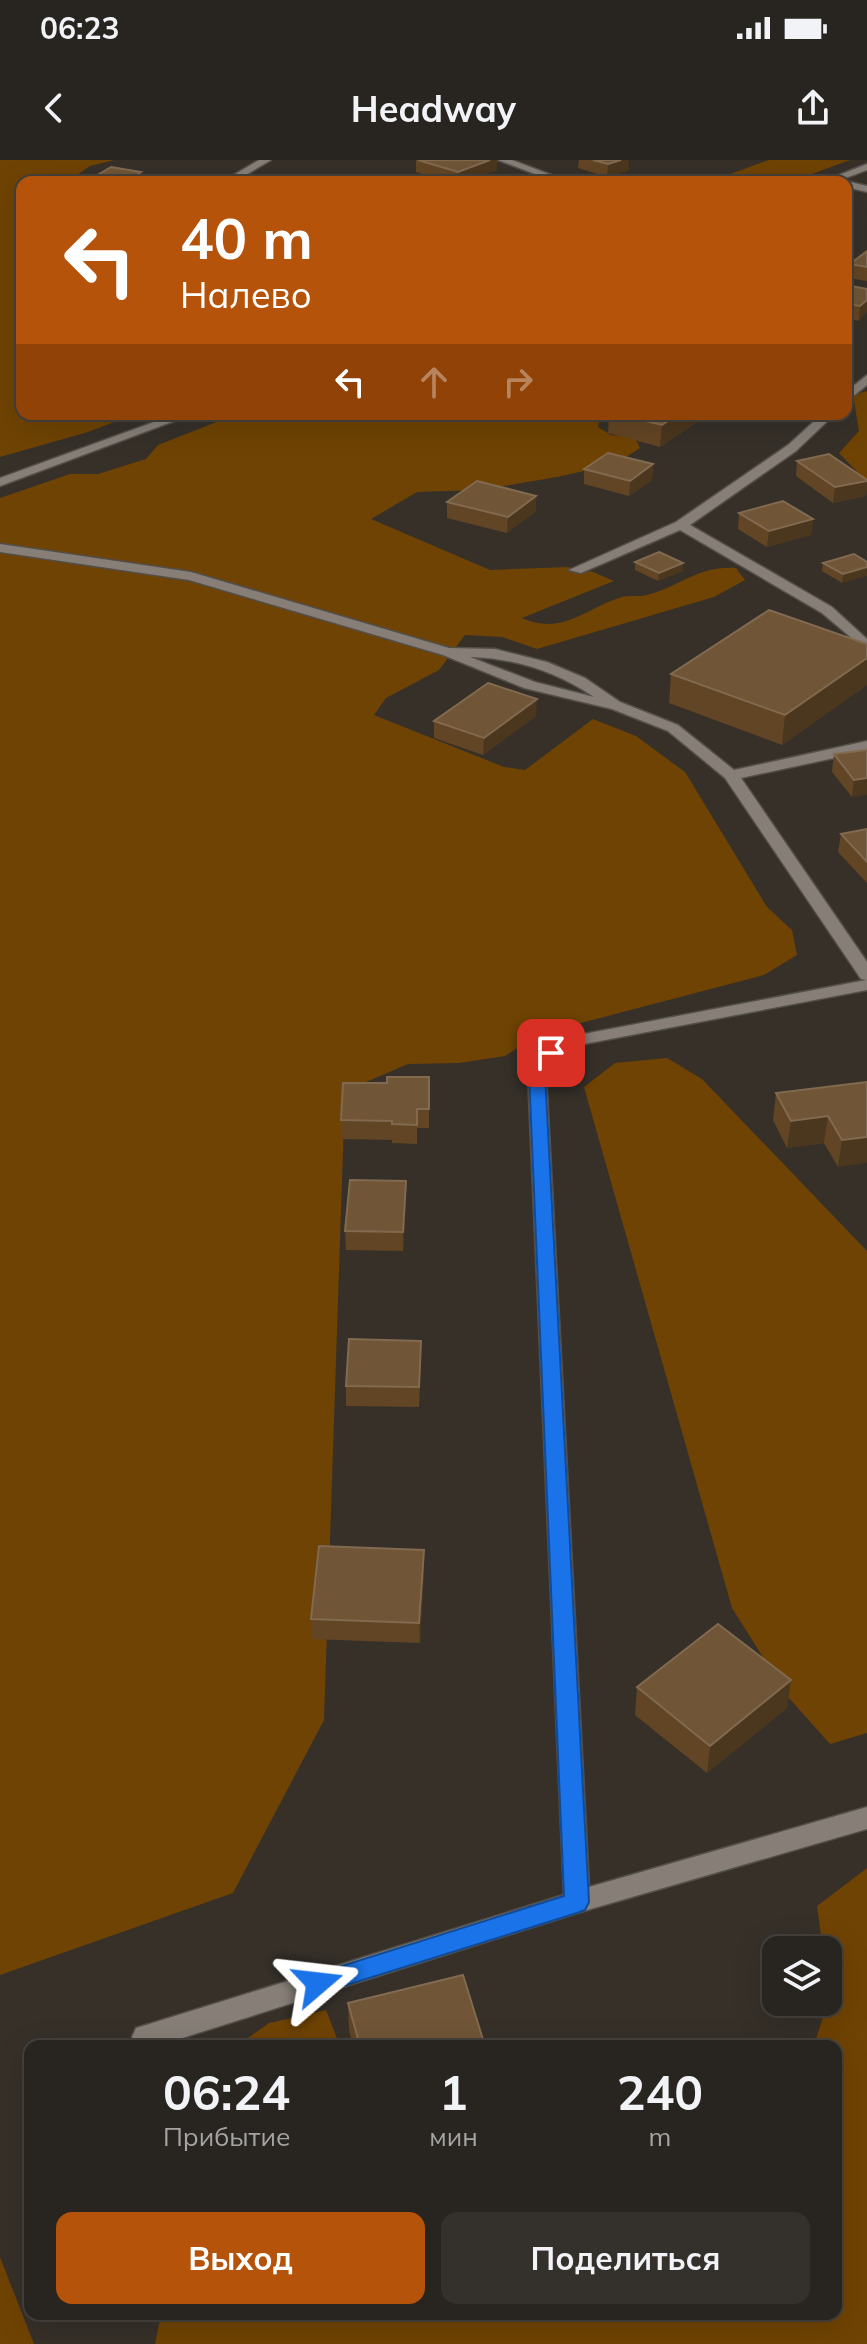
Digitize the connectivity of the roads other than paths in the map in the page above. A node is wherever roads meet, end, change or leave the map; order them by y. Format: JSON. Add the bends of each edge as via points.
{"nodes":[{"id":1,"x":266,"y":160,"type":"edge"},
{"id":2,"x":503,"y":160,"type":"edge"},
{"id":3,"x":867,"y":167,"type":"edge"},
{"id":4,"x":238,"y":176,"type":"edge"},
{"id":5,"x":548,"y":176,"type":"edge"},
{"id":6,"x":844,"y":176,"type":"edge"},
{"id":7,"x":867,"y":379,"type":"edge"},
{"id":8,"x":852,"y":393,"type":"edge"},
{"id":9,"x":170,"y":420,"type":"edge"},
{"id":10,"x":822,"y":420,"type":"edge"},
{"id":11,"x":0,"y":482,"type":"edge"},
{"id":12,"x":681,"y":525,"type":"junction"},
{"id":13,"x":0,"y":548,"type":"edge"},
{"id":14,"x":576,"y":570,"type":"dead end"},
{"id":15,"x":867,"y":647,"type":"edge"},
{"id":16,"x":867,"y":746,"type":"edge"},
{"id":17,"x":731,"y":775,"type":"junction"},
{"id":18,"x":864,"y":965,"type":"edge"},
{"id":19,"x":867,"y":985,"type":"edge"},
{"id":20,"x":867,"y":1818,"type":"edge"},
{"id":21,"x":577,"y":1902,"type":"junction"},
{"id":22,"x":146,"y":2037,"type":"dead end"}],
"edges":[{"from":1,"to":4,"type":"street"},
{"from":2,"to":5,"type":"street"},
{"from":3,"to":6,"type":"street"},
{"from":7,"to":8,"type":"street"},
{"from":9,"to":11,"type":"street"},
{"from":10,"to":12,"type":"street","via":[[792,448]]},
{"from":12,"to":14,"type":"street"},
{"from":12,"to":15,"type":"street","via":[[827,610]]},
{"from":13,"to":17,"type":"street","via":[[191,576],[448,652],[495,653],[542,665],[580,681],[615,705],[673,728]]},
{"from":16,"to":17,"type":"street"},
{"from":17,"to":18,"type":"street"},
{"from":19,"to":21,"type":"street","via":[[574,1041],[551,1053],[537,1074]]},
{"from":20,"to":21,"type":"street"},
{"from":21,"to":22,"type":"street"}]}
